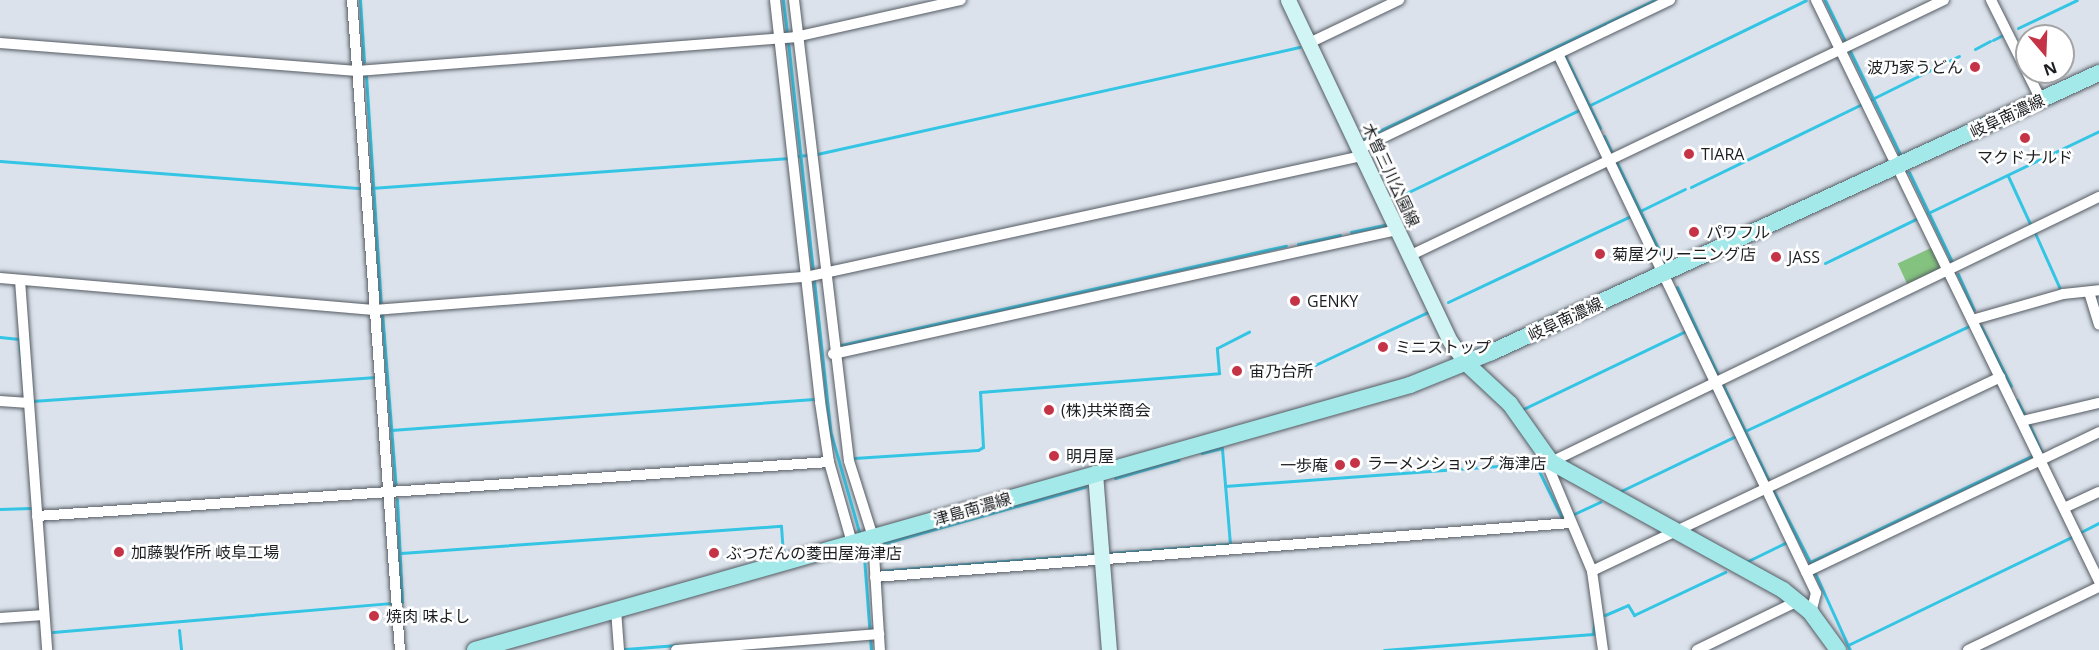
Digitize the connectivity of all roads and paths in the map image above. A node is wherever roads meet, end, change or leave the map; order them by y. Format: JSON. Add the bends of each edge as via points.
{"nodes":[{"id":1,"x":352,"y":0,"type":"edge"},
{"id":2,"x":775,"y":0,"type":"edge"},
{"id":3,"x":794,"y":0,"type":"edge"},
{"id":4,"x":961,"y":0,"type":"edge"},
{"id":5,"x":1288,"y":0,"type":"edge"},
{"id":6,"x":1399,"y":0,"type":"edge"},
{"id":7,"x":1670,"y":0,"type":"edge"},
{"id":8,"x":1816,"y":0,"type":"edge"},
{"id":9,"x":1944,"y":0,"type":"edge"},
{"id":10,"x":1991,"y":0,"type":"edge"},
{"id":11,"x":797,"y":37,"type":"junction"},
{"id":12,"x":780,"y":39,"type":"junction"},
{"id":13,"x":0,"y":43,"type":"edge"},
{"id":14,"x":1309,"y":43,"type":"junction"},
{"id":15,"x":1841,"y":48,"type":"junction"},
{"id":16,"x":1558,"y":54,"type":"junction"},
{"id":17,"x":357,"y":71,"type":"junction"},
{"id":18,"x":2099,"y":73,"type":"edge"},
{"id":19,"x":2041,"y":100,"type":"junction"},
{"id":20,"x":1360,"y":153,"type":"junction"},
{"id":21,"x":1610,"y":159,"type":"junction"},
{"id":22,"x":1898,"y":166,"type":"junction"},
{"id":23,"x":2099,"y":197,"type":"edge"},
{"id":24,"x":1397,"y":230,"type":"junction"},
{"id":25,"x":1409,"y":256,"type":"junction"},
{"id":26,"x":1949,"y":270,"type":"junction"},
{"id":27,"x":1665,"y":273,"type":"junction"},
{"id":28,"x":823,"y":275,"type":"junction"},
{"id":29,"x":807,"y":277,"type":"junction"},
{"id":30,"x":0,"y":278,"type":"edge"},
{"id":31,"x":20,"y":280,"type":"junction"},
{"id":32,"x":2094,"y":291,"type":"edge"},
{"id":33,"x":374,"y":310,"type":"junction"},
{"id":34,"x":1972,"y":320,"type":"junction"},
{"id":35,"x":2099,"y":325,"type":"edge"},
{"id":36,"x":833,"y":354,"type":"junction"},
{"id":37,"x":1466,"y":363,"type":"junction"},
{"id":38,"x":2000,"y":376,"type":"junction"},
{"id":39,"x":1716,"y":382,"type":"junction"},
{"id":40,"x":0,"y":401,"type":"edge"},
{"id":41,"x":29,"y":403,"type":"junction"},
{"id":42,"x":2099,"y":403,"type":"edge"},
{"id":43,"x":2022,"y":421,"type":"junction"},
{"id":44,"x":2099,"y":432,"type":"edge"},
{"id":45,"x":1547,"y":459,"type":"junction"},
{"id":46,"x":2039,"y":459,"type":"junction"},
{"id":47,"x":829,"y":462,"type":"junction"},
{"id":48,"x":1095,"y":473,"type":"junction"},
{"id":49,"x":1764,"y":488,"type":"junction"},
{"id":50,"x":2099,"y":492,"type":"edge"},
{"id":51,"x":389,"y":494,"type":"junction"},
{"id":52,"x":2064,"y":508,"type":"junction"},
{"id":53,"x":37,"y":516,"type":"junction"},
{"id":54,"x":1571,"y":523,"type":"junction"},
{"id":55,"x":1676,"y":530,"type":"junction"},
{"id":56,"x":863,"y":540,"type":"junction"},
{"id":57,"x":1102,"y":561,"type":"junction"},
{"id":58,"x":1592,"y":571,"type":"junction"},
{"id":59,"x":1806,"y":572,"type":"junction"},
{"id":60,"x":875,"y":577,"type":"junction"},
{"id":61,"x":2099,"y":582,"type":"edge"},
{"id":62,"x":2099,"y":587,"type":"edge"},
{"id":63,"x":1798,"y":601,"type":"junction"},
{"id":64,"x":616,"y":610,"type":"junction"},
{"id":65,"x":1811,"y":613,"type":"junction"},
{"id":66,"x":44,"y":615,"type":"junction"},
{"id":67,"x":0,"y":618,"type":"edge"},
{"id":68,"x":873,"y":635,"type":"junction"},
{"id":69,"x":47,"y":650,"type":"edge"},
{"id":70,"x":400,"y":650,"type":"edge"},
{"id":71,"x":475,"y":650,"type":"edge"},
{"id":72,"x":619,"y":650,"type":"edge"},
{"id":73,"x":676,"y":650,"type":"edge"},
{"id":74,"x":880,"y":650,"type":"edge"},
{"id":75,"x":1109,"y":650,"type":"edge"},
{"id":76,"x":1603,"y":650,"type":"edge"},
{"id":77,"x":1697,"y":650,"type":"edge"},
{"id":78,"x":1838,"y":650,"type":"edge"},
{"id":79,"x":1968,"y":650,"type":"edge"}],
"edges":[{"from":1,"to":17,"type":"street"},
{"from":2,"to":12,"type":"street"},
{"from":3,"to":11,"type":"street"},
{"from":4,"to":11,"type":"street"},
{"from":5,"to":14,"type":"main road","name":"木曽三川公園線"},
{"from":6,"to":14,"type":"street"},
{"from":7,"to":16,"type":"street"},
{"from":8,"to":15,"type":"street"},
{"from":9,"to":15,"type":"street"},
{"from":10,"to":19,"type":"street"},
{"from":11,"to":12,"type":"street"},
{"from":11,"to":28,"type":"street"},
{"from":12,"to":17,"type":"street"},
{"from":12,"to":29,"type":"street"},
{"from":13,"to":17,"type":"street"},
{"from":14,"to":20,"type":"main road","name":"木曽三川公園線"},
{"from":15,"to":21,"type":"street"},
{"from":15,"to":22,"type":"street"},
{"from":16,"to":20,"type":"street"},
{"from":16,"to":21,"type":"street"},
{"from":17,"to":33,"type":"street"},
{"from":18,"to":19,"type":"main road","name":"岐阜南濃線"},
{"from":19,"to":22,"type":"main road","name":"岐阜南濃線"},
{"from":20,"to":24,"type":"main road","name":"木曽三川公園線"},
{"from":20,"to":28,"type":"street"},
{"from":21,"to":25,"type":"street"},
{"from":21,"to":27,"type":"street"},
{"from":22,"to":26,"type":"street"},
{"from":22,"to":27,"type":"main road","name":"岐阜南濃線"},
{"from":23,"to":26,"type":"street"},
{"from":24,"to":25,"type":"main road","name":"木曽三川公園線"},
{"from":24,"to":36,"type":"street"},
{"from":25,"to":37,"type":"main road","name":"木曽三川公園線"},
{"from":26,"to":34,"type":"street"},
{"from":26,"to":39,"type":"street"},
{"from":27,"to":37,"type":"main road","name":"岐阜南濃線"},
{"from":27,"to":39,"type":"street"},
{"from":28,"to":29,"type":"street"},
{"from":28,"to":36,"type":"street"},
{"from":29,"to":33,"type":"street"},
{"from":29,"to":47,"type":"street"},
{"from":30,"to":31,"type":"street"},
{"from":31,"to":33,"type":"street"},
{"from":31,"to":41,"type":"street"},
{"from":32,"to":34,"type":"street"},
{"from":32,"to":35,"type":"street"},
{"from":33,"to":51,"type":"street"},
{"from":34,"to":38,"type":"street"},
{"from":36,"to":56,"type":"street"},
{"from":37,"to":45,"type":"main road","via":[[1510,404]]},
{"from":37,"to":48,"type":"main road","name":"津島南濃線","via":[[1407,386]]},
{"from":38,"to":43,"type":"street"},
{"from":38,"to":49,"type":"street"},
{"from":39,"to":45,"type":"street"},
{"from":39,"to":49,"type":"street"},
{"from":40,"to":41,"type":"street"},
{"from":41,"to":53,"type":"street"},
{"from":42,"to":43,"type":"street"},
{"from":43,"to":46,"type":"street"},
{"from":44,"to":46,"type":"street"},
{"from":45,"to":54,"type":"street"},
{"from":45,"to":55,"type":"main road"},
{"from":46,"to":52,"type":"street"},
{"from":46,"to":59,"type":"street"},
{"from":47,"to":51,"type":"street"},
{"from":47,"to":56,"type":"street"},
{"from":48,"to":56,"type":"main road","name":"津島南濃線"},
{"from":48,"to":57,"type":"main road"},
{"from":49,"to":55,"type":"street"},
{"from":49,"to":59,"type":"street"},
{"from":50,"to":52,"type":"street"},
{"from":51,"to":53,"type":"street"},
{"from":51,"to":70,"type":"street"},
{"from":52,"to":61,"type":"street"},
{"from":53,"to":66,"type":"street"},
{"from":54,"to":57,"type":"street"},
{"from":54,"to":58,"type":"street"},
{"from":55,"to":58,"type":"street"},
{"from":55,"to":63,"type":"main road"},
{"from":56,"to":60,"type":"street"},
{"from":56,"to":64,"type":"main road","name":"津島南濃線"},
{"from":57,"to":60,"type":"street"},
{"from":57,"to":75,"type":"main road"},
{"from":58,"to":76,"type":"street"},
{"from":59,"to":65,"type":"street","via":[[1819,601]]},
{"from":60,"to":68,"type":"street"},
{"from":62,"to":79,"type":"street"},
{"from":63,"to":65,"type":"main road"},
{"from":63,"to":77,"type":"street"},
{"from":64,"to":71,"type":"main road","name":"津島南濃線"},
{"from":64,"to":72,"type":"street"},
{"from":65,"to":78,"type":"main road"},
{"from":66,"to":67,"type":"street"},
{"from":66,"to":69,"type":"street"},
{"from":68,"to":73,"type":"street"},
{"from":68,"to":74,"type":"street"}]}
